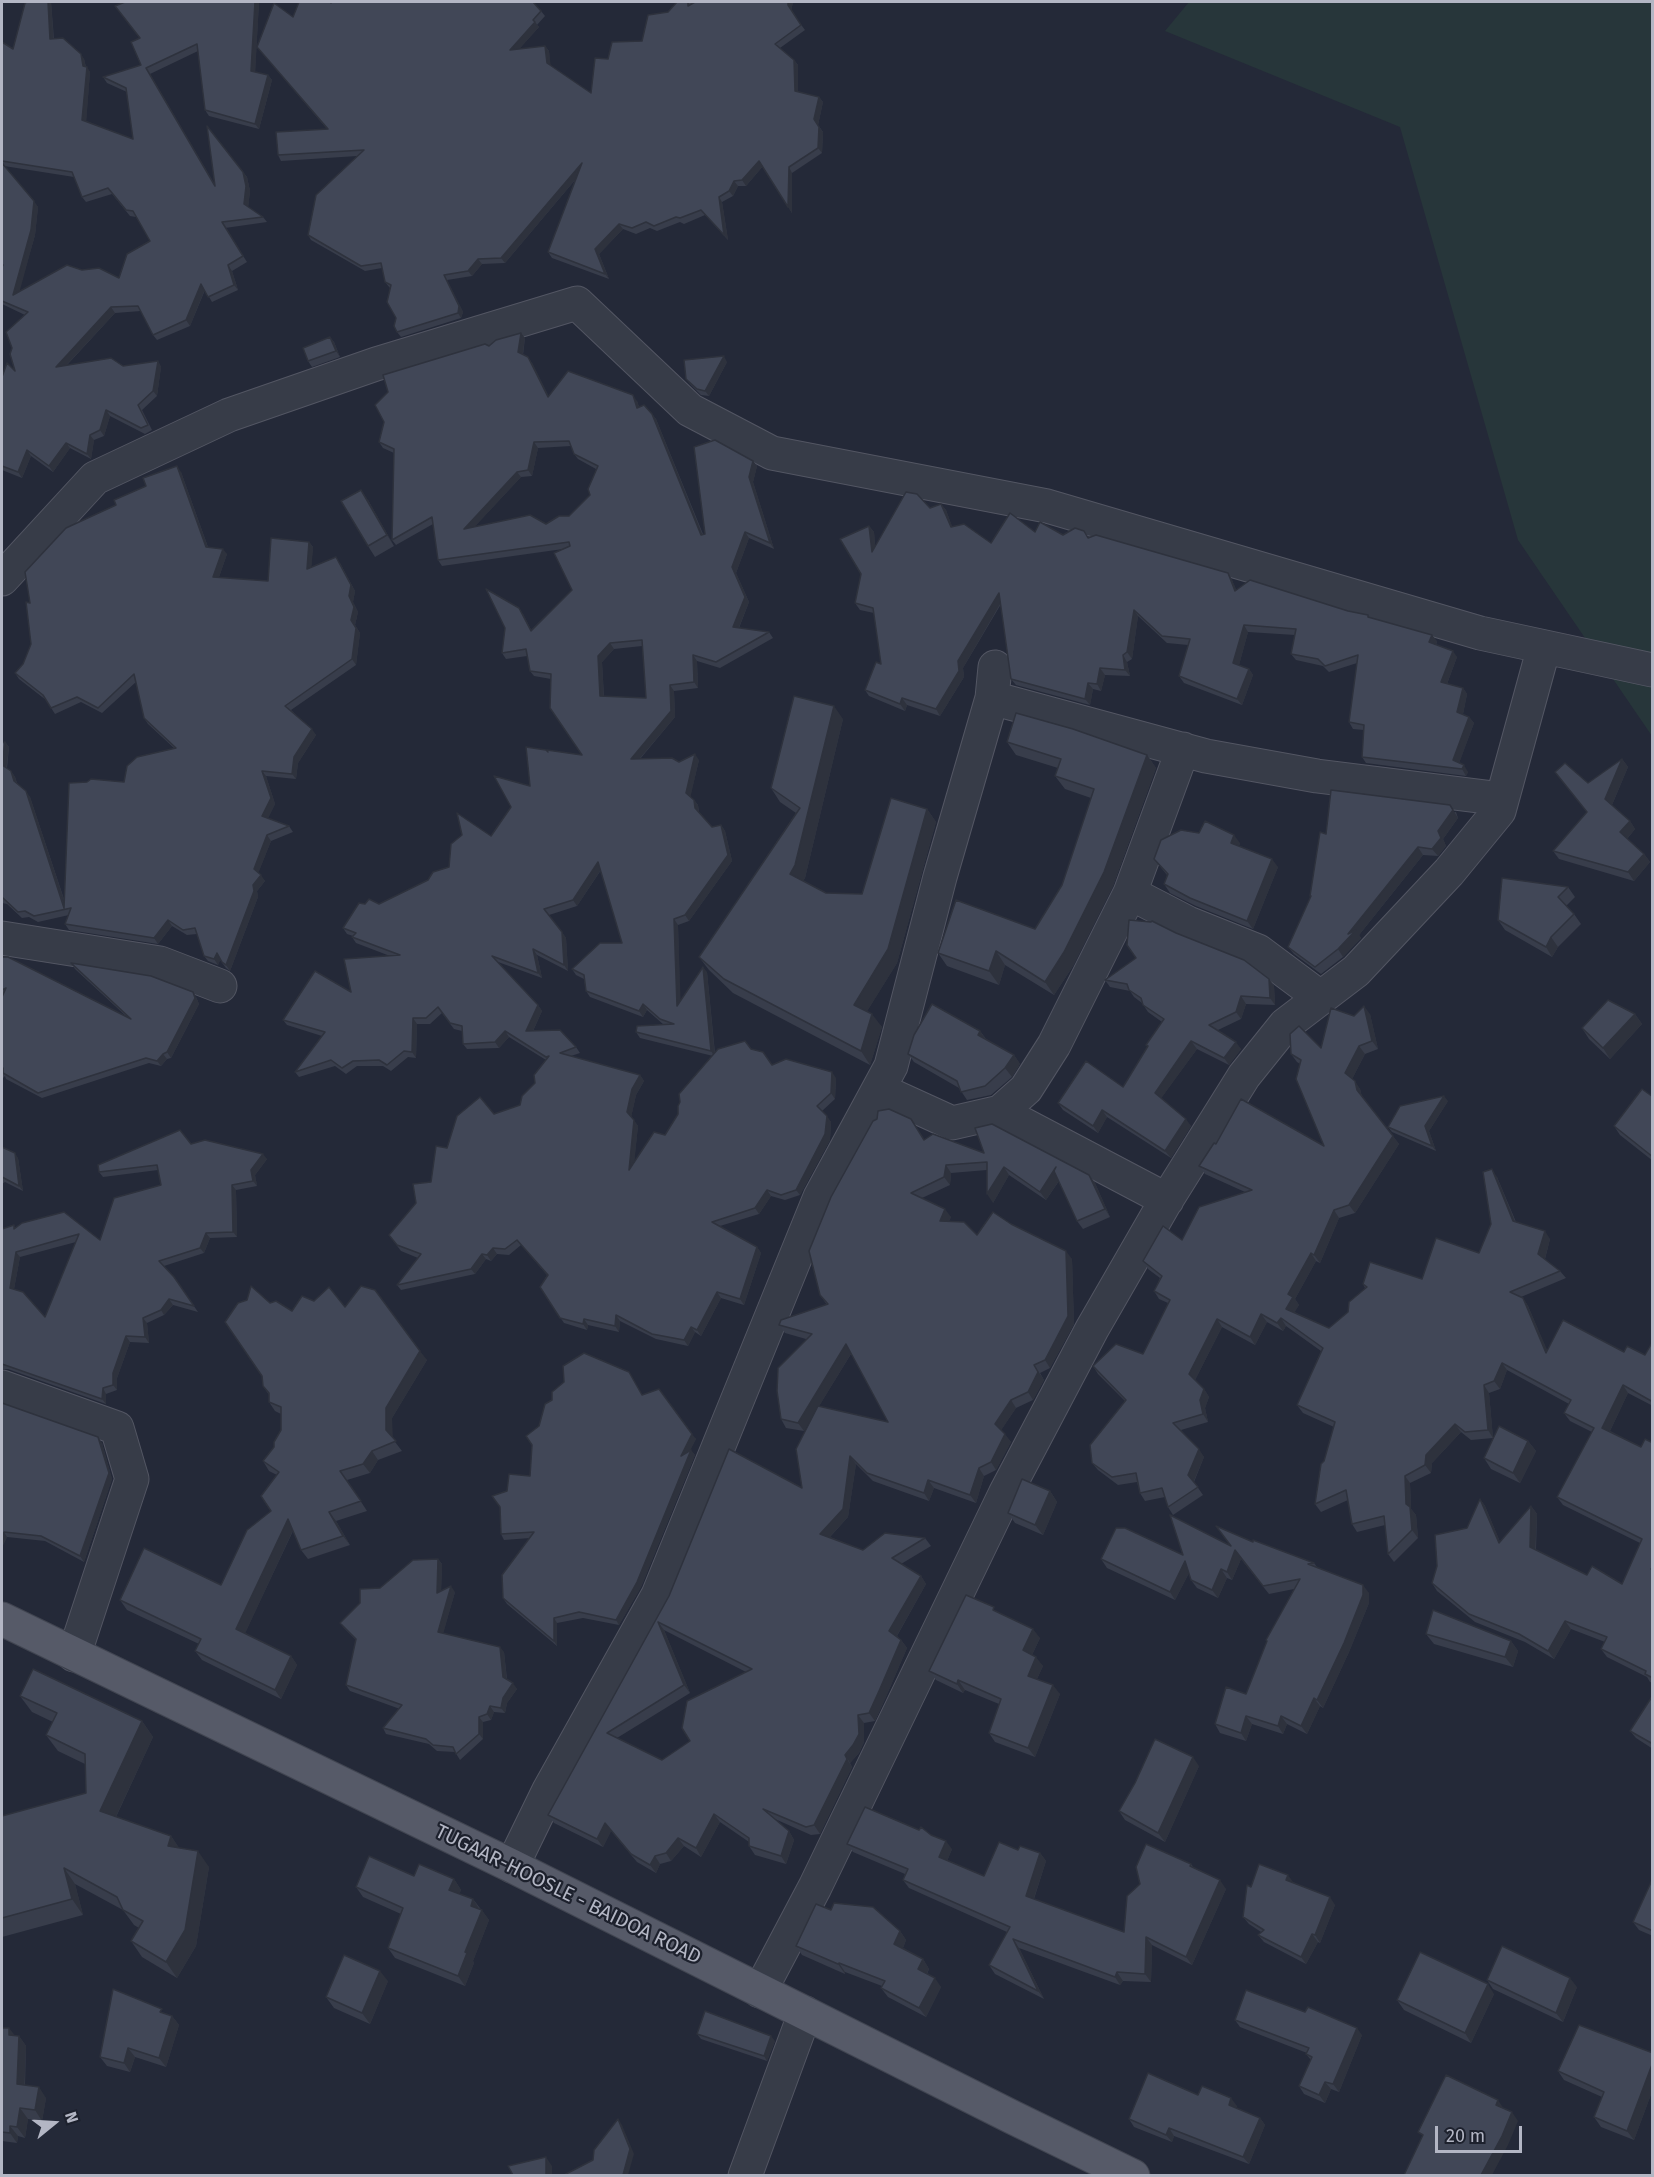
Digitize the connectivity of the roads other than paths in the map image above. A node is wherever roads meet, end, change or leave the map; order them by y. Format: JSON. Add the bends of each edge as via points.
{"nodes":[{"id":1,"x":2,"y":579,"type":"edge"},
{"id":2,"x":1544,"y":646,"type":"junction"},
{"id":3,"x":1653,"y":670,"type":"edge"},
{"id":4,"x":1183,"y":749,"type":"junction"},
{"id":5,"x":1502,"y":799,"type":"junction"},
{"id":6,"x":1130,"y":893,"type":"junction"},
{"id":7,"x":2,"y":938,"type":"edge"},
{"id":8,"x":220,"y":986,"type":"dead end"},
{"id":9,"x":1321,"y":998,"type":"junction"},
{"id":10,"x":871,"y":1103,"type":"junction"},
{"id":11,"x":1000,"y":1112,"type":"junction"},
{"id":12,"x":1167,"y":1200,"type":"junction"},
{"id":13,"x":2,"y":1388,"type":"edge"},
{"id":14,"x":2,"y":1619,"type":"edge"},
{"id":15,"x":74,"y":1655,"type":"junction"},
{"id":16,"x":512,"y":1866,"type":"junction"},
{"id":17,"x":760,"y":1991,"type":"junction"},
{"id":18,"x":805,"y":2013,"type":"junction"},
{"id":19,"x":745,"y":2175,"type":"edge"},
{"id":20,"x":1133,"y":2175,"type":"edge"}],
"edges":[{"from":1,"to":2,"type":"street","via":[[95,478],[229,415],[376,364],[577,303],[690,410],[772,453],[1047,506],[1480,633]]},
{"from":2,"to":3,"type":"street"},
{"from":2,"to":5,"type":"street"},
{"from":4,"to":5,"type":"street","via":[[1317,776]]},
{"from":4,"to":6,"type":"street"},
{"from":4,"to":10,"type":"street","via":[[993,682],[891,1066]]},
{"from":5,"to":9,"type":"street","via":[[1499,811],[1449,872],[1356,972]]},
{"from":6,"to":9,"type":"street","via":[[1258,951]]},
{"from":6,"to":11,"type":"street","via":[[1054,1045],[1026,1089]]},
{"from":7,"to":8,"type":"street","via":[[160,963]]},
{"from":9,"to":12,"type":"street","via":[[1285,1025],[1244,1076]]},
{"from":10,"to":11,"type":"street","via":[[895,1097],[952,1124]]},
{"from":10,"to":16,"type":"street","via":[[820,1197],[658,1595],[549,1790]]},
{"from":11,"to":12,"type":"street"},
{"from":12,"to":17,"type":"street","via":[[1092,1329],[1005,1494],[815,1887]]},
{"from":13,"to":15,"type":"street","via":[[117,1428],[132,1479]]},
{"from":14,"to":15,"type":"main road","name":"TUGAAR-HOOSLE - BAIDOA ROAD"},
{"from":15,"to":16,"type":"main road","name":"TUGAAR-HOOSLE - BAIDOA ROAD"},
{"from":16,"to":17,"type":"main road","name":"TUGAAR-HOOSLE - BAIDOA ROAD"},
{"from":17,"to":18,"type":"main road","name":"TUGAAR-HOOSLE - BAIDOA ROAD"},
{"from":18,"to":19,"type":"street"},
{"from":18,"to":20,"type":"main road","name":"TUGAAR-HOOSLE - BAIDOA ROAD"}]}
